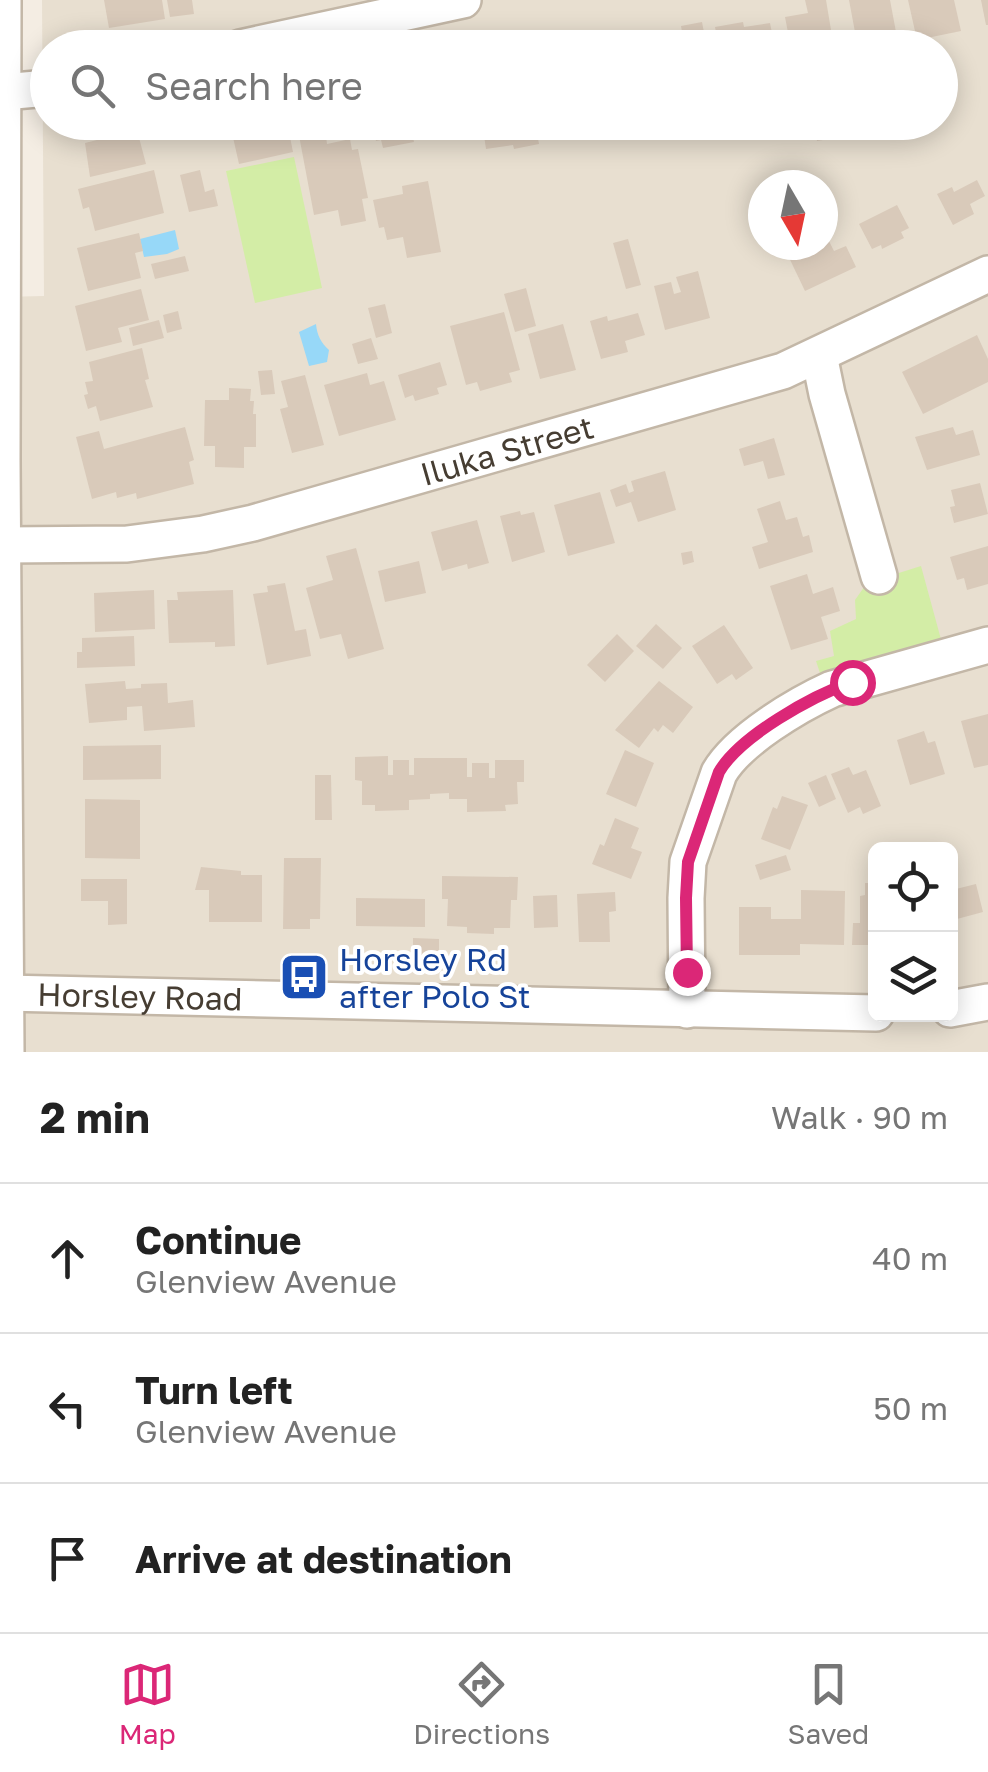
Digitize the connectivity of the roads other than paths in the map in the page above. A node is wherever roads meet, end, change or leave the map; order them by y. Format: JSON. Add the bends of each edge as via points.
{"nodes":[{"id":1,"x":3,"y":0,"type":"edge"},
{"id":2,"x":463,"y":0,"type":"edge"},
{"id":3,"x":324,"y":30,"type":"edge"},
{"id":4,"x":1,"y":44,"type":"edge"},
{"id":5,"x":30,"y":90,"type":"edge"},
{"id":6,"x":3,"y":92,"type":"junction"},
{"id":7,"x":1,"y":248,"type":"edge"},
{"id":8,"x":988,"y":274,"type":"edge"},
{"id":9,"x":819,"y":355,"type":"junction"},
{"id":10,"x":1,"y":452,"type":"edge"},
{"id":11,"x":4,"y":545,"type":"junction"},
{"id":12,"x":879,"y":576,"type":"dead end"},
{"id":13,"x":988,"y":644,"type":"edge"},
{"id":14,"x":3,"y":702,"type":"edge"},
{"id":15,"x":5,"y":993,"type":"junction"},
{"id":16,"x":988,"y":1002,"type":"edge"},
{"id":17,"x":958,"y":1008,"type":"edge"},
{"id":18,"x":687,"y":1010,"type":"junction"},
{"id":19,"x":868,"y":1013,"type":"edge"},
{"id":20,"x":6,"y":1052,"type":"edge"}],
"edges":[{"from":1,"to":4,"type":"street"},
{"from":2,"to":3,"type":"street"},
{"from":4,"to":6,"type":"street"},
{"from":5,"to":6,"type":"street"},
{"from":6,"to":7,"type":"street"},
{"from":7,"to":10,"type":"street"},
{"from":8,"to":9,"type":"street","name":"Iluka Street"},
{"from":9,"to":11,"type":"street","name":"Iluka Street","via":[[762,378],[228,529],[126,544]]},
{"from":9,"to":12,"type":"street"},
{"from":10,"to":11,"type":"street"},
{"from":11,"to":14,"type":"street"},
{"from":13,"to":18,"type":"street","via":[[832,689],[726,760],[688,862]]},
{"from":14,"to":15,"type":"street"},
{"from":15,"to":18,"type":"street","name":"Horsley Road"},
{"from":15,"to":20,"type":"street"},
{"from":16,"to":17,"type":"street"},
{"from":18,"to":19,"type":"street","name":"Horsley Road"}]}
